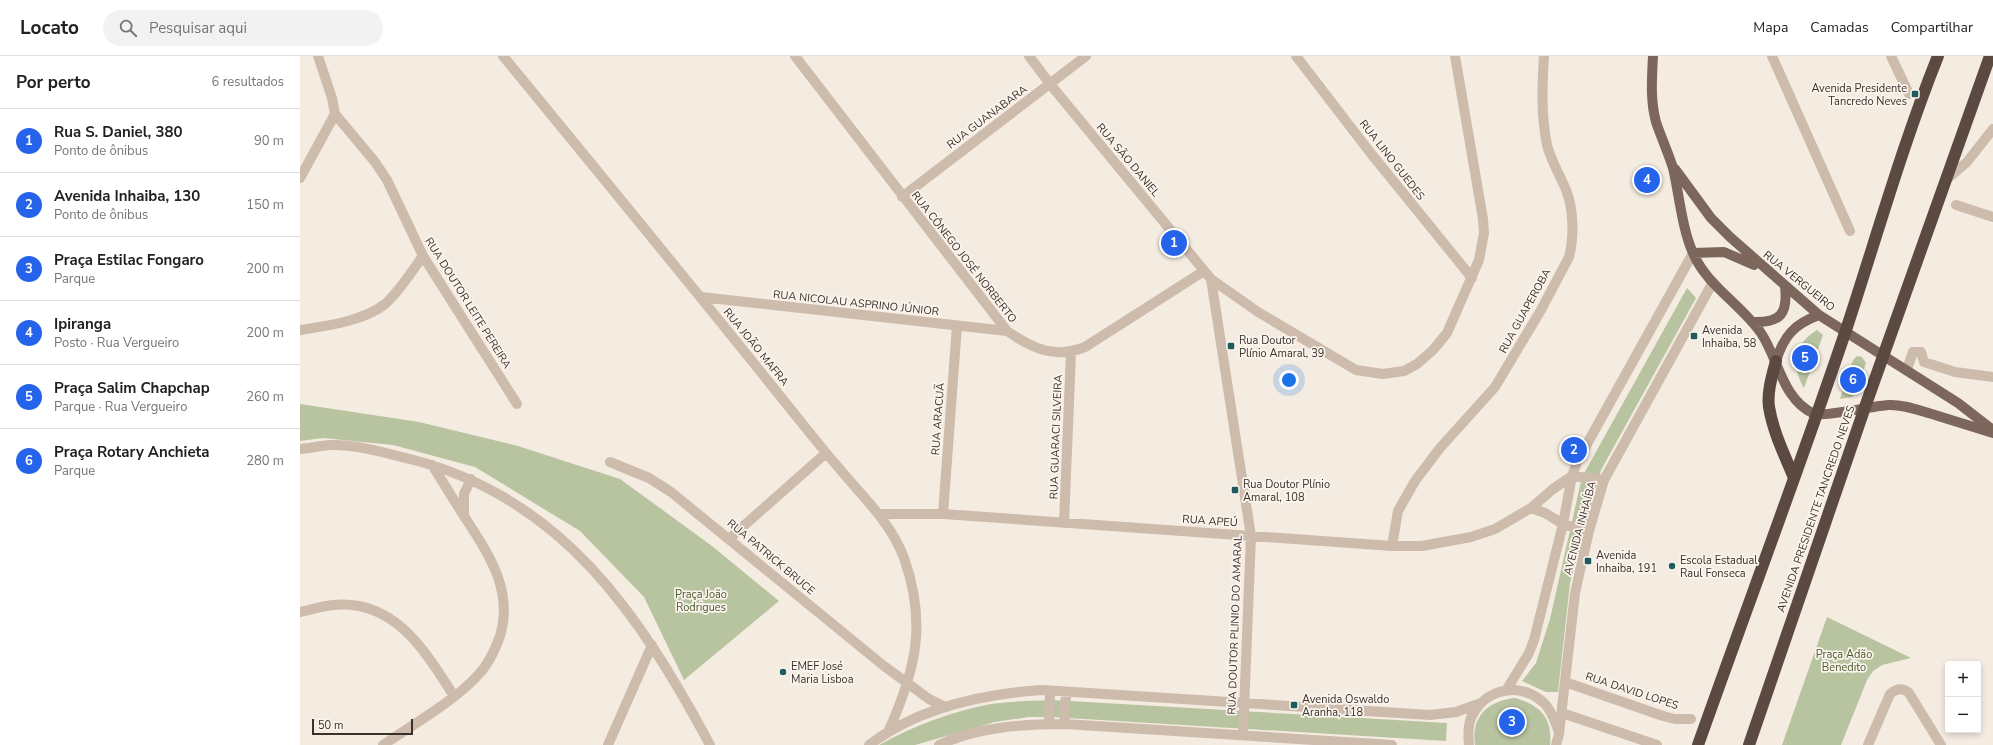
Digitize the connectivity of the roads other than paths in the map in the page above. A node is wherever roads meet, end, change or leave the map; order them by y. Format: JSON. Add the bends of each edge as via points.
{"nodes":[{"id":1,"x":318,"y":56,"type":"edge"},
{"id":2,"x":503,"y":56,"type":"edge"},
{"id":3,"x":795,"y":56,"type":"edge"},
{"id":4,"x":1029,"y":56,"type":"edge"},
{"id":5,"x":1086,"y":56,"type":"edge"},
{"id":6,"x":1296,"y":56,"type":"edge"},
{"id":7,"x":1455,"y":56,"type":"edge"},
{"id":8,"x":1544,"y":56,"type":"edge"},
{"id":9,"x":1653,"y":56,"type":"edge"},
{"id":10,"x":1772,"y":56,"type":"edge"},
{"id":11,"x":1891,"y":56,"type":"edge"},
{"id":12,"x":1938,"y":56,"type":"edge"},
{"id":13,"x":1990,"y":56,"type":"edge"},
{"id":14,"x":1050,"y":84,"type":"junction"},
{"id":15,"x":1908,"y":94,"type":"dead end"},
{"id":16,"x":335,"y":114,"type":"junction"},
{"id":17,"x":1993,"y":128,"type":"edge"},
{"id":18,"x":1672,"y":166,"type":"junction"},
{"id":19,"x":300,"y":178,"type":"edge"},
{"id":20,"x":1946,"y":180,"type":"junction"},
{"id":21,"x":902,"y":197,"type":"junction"},
{"id":22,"x":1956,"y":206,"type":"dead end"},
{"id":23,"x":1993,"y":217,"type":"edge"},
{"id":24,"x":1850,"y":231,"type":"dead end"},
{"id":25,"x":1693,"y":253,"type":"junction"},
{"id":26,"x":423,"y":256,"type":"junction"},
{"id":27,"x":1207,"y":275,"type":"junction"},
{"id":28,"x":1772,"y":275,"type":"junction"},
{"id":29,"x":1472,"y":278,"type":"junction"},
{"id":30,"x":1713,"y":282,"type":"junction"},
{"id":31,"x":1785,"y":286,"type":"junction"},
{"id":32,"x":701,"y":297,"type":"junction"},
{"id":33,"x":1819,"y":314,"type":"junction"},
{"id":34,"x":1752,"y":322,"type":"junction"},
{"id":35,"x":957,"y":326,"type":"junction"},
{"id":36,"x":300,"y":330,"type":"edge"},
{"id":37,"x":1007,"y":331,"type":"junction"},
{"id":38,"x":1845,"y":331,"type":"junction"},
{"id":39,"x":1071,"y":353,"type":"junction"},
{"id":40,"x":1884,"y":355,"type":"junction"},
{"id":41,"x":1776,"y":361,"type":"junction"},
{"id":42,"x":1907,"y":369,"type":"junction"},
{"id":43,"x":1993,"y":377,"type":"edge"},
{"id":44,"x":517,"y":404,"type":"dead end"},
{"id":45,"x":1865,"y":408,"type":"junction"},
{"id":46,"x":1816,"y":415,"type":"junction"},
{"id":47,"x":1993,"y":431,"type":"edge"},
{"id":48,"x":300,"y":449,"type":"edge"},
{"id":49,"x":826,"y":453,"type":"junction"},
{"id":50,"x":610,"y":462,"type":"dead end"},
{"id":51,"x":432,"y":465,"type":"junction"},
{"id":52,"x":1572,"y":476,"type":"junction"},
{"id":53,"x":1794,"y":478,"type":"junction"},
{"id":54,"x":471,"y":479,"type":"junction"},
{"id":55,"x":1604,"y":480,"type":"junction"},
{"id":56,"x":1532,"y":508,"type":"junction"},
{"id":57,"x":880,"y":514,"type":"junction"},
{"id":58,"x":943,"y":514,"type":"junction"},
{"id":59,"x":464,"y":515,"type":"junction"},
{"id":60,"x":1064,"y":523,"type":"junction"},
{"id":61,"x":1563,"y":524,"type":"junction"},
{"id":62,"x":1589,"y":531,"type":"junction"},
{"id":63,"x":1251,"y":536,"type":"junction"},
{"id":64,"x":730,"y":538,"type":"junction"},
{"id":65,"x":1392,"y":546,"type":"junction"},
{"id":66,"x":300,"y":612,"type":"edge"},
{"id":67,"x":652,"y":645,"type":"junction"},
{"id":68,"x":1565,"y":682,"type":"junction"},
{"id":69,"x":908,"y":683,"type":"junction"},
{"id":70,"x":1507,"y":689,"type":"junction"},
{"id":71,"x":1050,"y":691,"type":"junction"},
{"id":72,"x":1066,"y":692,"type":"junction"},
{"id":73,"x":454,"y":696,"type":"junction"},
{"id":74,"x":1481,"y":703,"type":"junction"},
{"id":75,"x":1244,"y":704,"type":"junction"},
{"id":76,"x":945,"y":707,"type":"junction"},
{"id":77,"x":1562,"y":713,"type":"junction"},
{"id":78,"x":1691,"y":719,"type":"dead end"},
{"id":79,"x":1049,"y":724,"type":"junction"},
{"id":80,"x":1065,"y":724,"type":"junction"},
{"id":81,"x":889,"y":730,"type":"junction"},
{"id":82,"x":1559,"y":734,"type":"junction"},
{"id":83,"x":1243,"y":736,"type":"junction"},
{"id":84,"x":383,"y":745,"type":"edge"},
{"id":85,"x":608,"y":745,"type":"edge"},
{"id":86,"x":710,"y":745,"type":"edge"},
{"id":87,"x":869,"y":745,"type":"edge"},
{"id":88,"x":940,"y":745,"type":"edge"},
{"id":89,"x":1392,"y":745,"type":"edge"},
{"id":90,"x":1469,"y":745,"type":"edge"},
{"id":91,"x":1556,"y":745,"type":"edge"},
{"id":92,"x":1657,"y":745,"type":"edge"},
{"id":93,"x":1698,"y":745,"type":"edge"},
{"id":94,"x":1748,"y":745,"type":"edge"},
{"id":95,"x":1868,"y":745,"type":"edge"},
{"id":96,"x":1941,"y":745,"type":"edge"}],
"edges":[{"from":1,"to":16,"type":"street"},
{"from":2,"to":32,"type":"street","name":"RUA JOÃO MAFRA"},
{"from":3,"to":21,"type":"street","name":"RUA CÔNEGO JOSÉ NORBERTO"},
{"from":4,"to":14,"type":"street","name":"RUA SÃO DANIEL"},
{"from":5,"to":14,"type":"street","name":"RUA GUANABARA"},
{"from":6,"to":29,"type":"street","name":"RUA LINO GUEDES"},
{"from":7,"to":29,"type":"street","via":[[1483,219],[1482,245]]},
{"from":8,"to":65,"type":"street","name":"RUA GUAPEROBA","via":[[1543,115],[1548,147],[1570,203],[1569,257],[1495,387],[1440,448],[1415,481],[1398,511]]},
{"from":9,"to":18,"type":"main road","name":"RUA VERGUEIRO","via":[[1653,106]]},
{"from":10,"to":24,"type":"street"},
{"from":11,"to":15,"type":"street"},
{"from":12,"to":38,"type":"highway","via":[[1914,114]]},
{"from":13,"to":20,"type":"highway","name":"AVENIDA PRESIDENTE TANCREDO NEVES"},
{"from":14,"to":21,"type":"street","name":"RUA GUANABARA"},
{"from":14,"to":27,"type":"street","name":"RUA SÃO DANIEL"},
{"from":16,"to":19,"type":"street"},
{"from":16,"to":26,"type":"street","name":"RUA DOUTOR LEITE PEREIRA","via":[[387,180]]},
{"from":17,"to":20,"type":"street","via":[[1967,162]]},
{"from":18,"to":25,"type":"main road","name":"RUA VERGUEIRO"},
{"from":18,"to":28,"type":"main road","name":"RUA VERGUEIRO","via":[[1711,218]]},
{"from":20,"to":40,"type":"highway","name":"AVENIDA PRESIDENTE TANCREDO NEVES"},
{"from":21,"to":37,"type":"street","name":"RUA CÔNEGO JOSÉ NORBERTO"},
{"from":22,"to":23,"type":"street"},
{"from":25,"to":28,"type":"main road","via":[[1724,252]]},
{"from":25,"to":30,"type":"main road","name":"RUA VERGUEIRO"},
{"from":25,"to":52,"type":"street","name":"AVENIDA INHAÍBA","via":[[1586,444]]},
{"from":26,"to":36,"type":"street","via":[[397,292],[374,311],[332,325]]},
{"from":26,"to":44,"type":"street","name":"RUA DOUTOR LEITE PEREIRA"},
{"from":27,"to":29,"type":"street","via":[[1258,312],[1356,370],[1383,374],[1404,371],[1433,350],[1447,334]]},
{"from":27,"to":39,"type":"street","name":"RUA CÔNEGO JOSÉ NORBERTO"},
{"from":27,"to":63,"type":"street","name":"RUA DOUTOR PLINIO DO AMARAL"},
{"from":28,"to":31,"type":"main road","name":"RUA VERGUEIRO"},
{"from":30,"to":34,"type":"main road","name":"RUA VERGUEIRO"},
{"from":30,"to":55,"type":"street","name":"AVENIDA INHAÍBA"},
{"from":31,"to":33,"type":"main road","name":"RUA VERGUEIRO"},
{"from":31,"to":34,"type":"main road","via":[[1786,306],[1779,316],[1769,321]]},
{"from":32,"to":35,"type":"street","name":"RUA NICOLAU ASPRINO JÚNIOR"},
{"from":32,"to":49,"type":"street","name":"RUA JOÃO MAFRA"},
{"from":33,"to":38,"type":"main road","name":"RUA VERGUEIRO"},
{"from":33,"to":41,"type":"main road","via":[[1802,322],[1792,331],[1782,343]]},
{"from":34,"to":41,"type":"main road","name":"RUA VERGUEIRO"},
{"from":35,"to":37,"type":"street","name":"RUA NICOLAU ASPRINO JÚNIOR"},
{"from":35,"to":58,"type":"street","name":"RUA ARACUÃ"},
{"from":37,"to":39,"type":"street","name":"RUA CÔNEGO JOSÉ NORBERTO","via":[[1048,352]]},
{"from":38,"to":40,"type":"main road","name":"RUA VERGUEIRO"},
{"from":38,"to":46,"type":"highway"},
{"from":39,"to":60,"type":"street","name":"RUA GUARACI SILVEIRA"},
{"from":40,"to":42,"type":"main road","name":"RUA VERGUEIRO"},
{"from":40,"to":45,"type":"highway","name":"AVENIDA PRESIDENTE TANCREDO NEVES"},
{"from":41,"to":46,"type":"main road","name":"RUA VERGUEIRO","via":[[1795,401]]},
{"from":41,"to":53,"type":"highway","via":[[1769,406]]},
{"from":42,"to":43,"type":"street","via":[[1914,352],[1917,351],[1921,352],[1924,362],[1955,372]]},
{"from":42,"to":47,"type":"main road","name":"RUA VERGUEIRO","via":[[1958,403]]},
{"from":45,"to":46,"type":"main road","name":"RUA VERGUEIRO"},
{"from":45,"to":47,"type":"main road","name":"RUA VERGUEIRO","via":[[1905,406]]},
{"from":45,"to":94,"type":"highway","name":"AVENIDA PRESIDENTE TANCREDO NEVES"},
{"from":46,"to":53,"type":"highway"},
{"from":48,"to":51,"type":"street","via":[[331,445],[369,449]]},
{"from":49,"to":57,"type":"street","name":"RUA JOÃO MAFRA"},
{"from":49,"to":64,"type":"street"},
{"from":50,"to":64,"type":"street","name":"RUA PATRICK BRUCE","via":[[649,478]]},
{"from":51,"to":54,"type":"street"},
{"from":51,"to":59,"type":"street"},
{"from":52,"to":55,"type":"street"},
{"from":52,"to":56,"type":"street","name":"RUA APEÚ"},
{"from":52,"to":61,"type":"street","name":"AVENIDA INHAÍBA"},
{"from":53,"to":93,"type":"highway"},
{"from":54,"to":59,"type":"street","via":[[464,494]]},
{"from":54,"to":67,"type":"street","via":[[514,502],[549,527],[599,576]]},
{"from":55,"to":62,"type":"street","name":"AVENIDA INHAÍBA"},
{"from":56,"to":61,"type":"street"},
{"from":56,"to":65,"type":"street","name":"RUA APEÚ","via":[[1495,529],[1471,537],[1422,546]]},
{"from":57,"to":58,"type":"street","name":"RUA APEÚ"},
{"from":57,"to":69,"type":"street","name":"RUA JOÃO MAFRA","via":[[896,538],[913,589],[918,625],[915,655]]},
{"from":58,"to":60,"type":"street","name":"RUA APEÚ"},
{"from":59,"to":73,"type":"street","via":[[499,577],[504,599],[504,615],[497,647],[489,662],[478,676]]},
{"from":60,"to":63,"type":"street","name":"RUA APEÚ"},
{"from":61,"to":62,"type":"street"},
{"from":61,"to":70,"type":"street","name":"AVENIDA INHAÍBA","via":[[1529,652]]},
{"from":62,"to":68,"type":"street","name":"AVENIDA INHAÍBA","via":[[1575,593]]},
{"from":63,"to":65,"type":"street","name":"RUA APEÚ"},
{"from":63,"to":75,"type":"street","name":"RUA DOUTOR PLINIO DO AMARAL"},
{"from":64,"to":69,"type":"street","name":"RUA PATRICK BRUCE","via":[[878,662]]},
{"from":66,"to":73,"type":"street","via":[[334,605],[360,607],[385,615],[408,631]]},
{"from":67,"to":85,"type":"street"},
{"from":67,"to":86,"type":"street"},
{"from":68,"to":77,"type":"street","name":"AVENIDA INHAÍBA"},
{"from":68,"to":78,"type":"street","name":"RUA DAVID LOPES","via":[[1663,716]]},
{"from":69,"to":76,"type":"street"},
{"from":69,"to":81,"type":"street","name":"RUA JOÃO MAFRA"},
{"from":70,"to":74,"type":"street"},
{"from":70,"to":82,"type":"street","via":[[1532,694],[1546,705]]},
{"from":71,"to":72,"type":"street"},
{"from":71,"to":76,"type":"street","via":[[992,695]]},
{"from":71,"to":79,"type":"street"},
{"from":72,"to":75,"type":"street"},
{"from":72,"to":80,"type":"street"},
{"from":73,"to":84,"type":"street"},
{"from":74,"to":75,"type":"street","via":[[1456,712],[1430,715]]},
{"from":74,"to":90,"type":"street","via":[[1471,718]]},
{"from":75,"to":83,"type":"street","name":"RUA DOUTOR PLINIO DO AMARAL"},
{"from":76,"to":81,"type":"street"},
{"from":77,"to":82,"type":"street","name":"AVENIDA INHAÍBA"},
{"from":77,"to":92,"type":"street"},
{"from":79,"to":80,"type":"street"},
{"from":79,"to":88,"type":"street","via":[[989,730]]},
{"from":80,"to":83,"type":"street"},
{"from":81,"to":87,"type":"street"},
{"from":82,"to":91,"type":"street","name":"AVENIDA INHAÍBA"},
{"from":83,"to":89,"type":"street"},
{"from":95,"to":96,"type":"street","via":[[1890,694],[1900,689],[1908,693]]}]}
